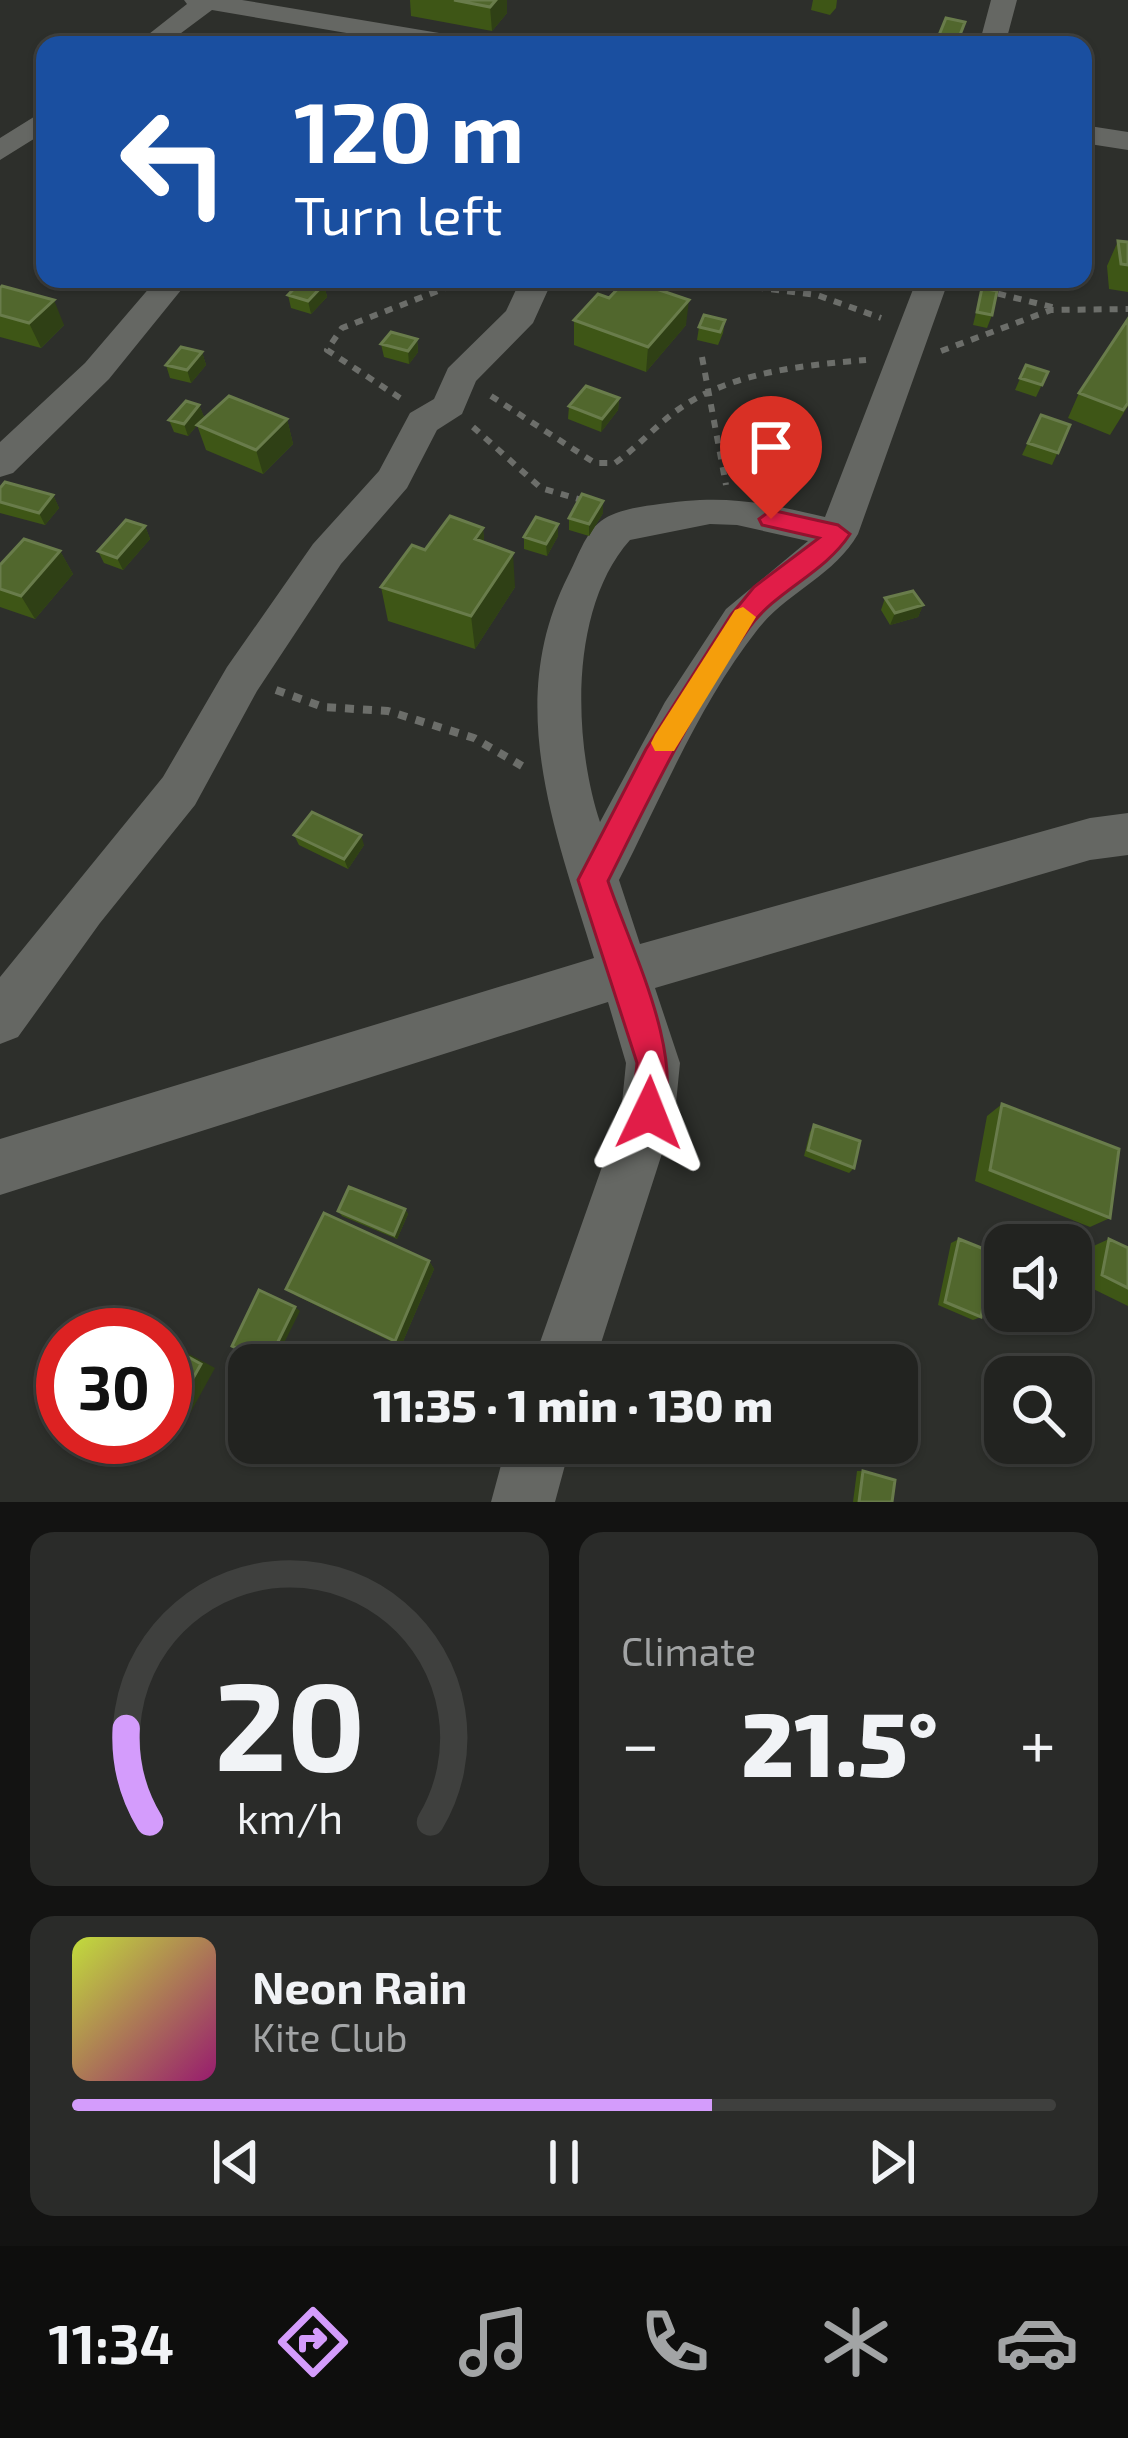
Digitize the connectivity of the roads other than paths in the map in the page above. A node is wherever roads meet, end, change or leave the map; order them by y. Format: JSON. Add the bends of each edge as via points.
{"nodes":[{"id":1,"x":1004,"y":0,"type":"edge"},
{"id":2,"x":205,"y":1,"type":"edge"},
{"id":3,"x":160,"y":36,"type":"edge"},
{"id":4,"x":410,"y":36,"type":"edge"},
{"id":5,"x":994,"y":36,"type":"edge"},
{"id":6,"x":36,"y":125,"type":"edge"},
{"id":7,"x":1092,"y":135,"type":"edge"},
{"id":8,"x":1128,"y":141,"type":"edge"},
{"id":9,"x":0,"y":151,"type":"edge"},
{"id":10,"x":166,"y":288,"type":"edge"},
{"id":11,"x":533,"y":288,"type":"edge"},
{"id":12,"x":930,"y":288,"type":"edge"},
{"id":13,"x":0,"y":464,"type":"edge"},
{"id":14,"x":838,"y":534,"type":"junction"},
{"id":15,"x":1128,"y":834,"type":"edge"},
{"id":16,"x":593,"y":880,"type":"junction"},
{"id":17,"x":626,"y":972,"type":"junction"},
{"id":18,"x":0,"y":1019,"type":"edge"},
{"id":19,"x":0,"y":1167,"type":"edge"},
{"id":20,"x":569,"y":1344,"type":"edge"},
{"id":21,"x":533,"y":1464,"type":"edge"},
{"id":22,"x":523,"y":1502,"type":"edge"}],
"edges":[{"from":1,"to":5,"type":"street"},
{"from":2,"to":3,"type":"street"},
{"from":2,"to":4,"type":"street"},
{"from":6,"to":9,"type":"street"},
{"from":7,"to":8,"type":"street"},
{"from":10,"to":13,"type":"street","via":[[97,371]]},
{"from":11,"to":18,"type":"street","via":[[521,316],[460,376],[448,406],[423,422],[394,479],[327,554],[179,791]]},
{"from":12,"to":14,"type":"street"},
{"from":14,"to":16,"type":"street","via":[[740,622]]},
{"from":14,"to":16,"type":"street","via":[[710,510],[639,521],[605,542],[571,610],[557,726]]},
{"from":15,"to":17,"type":"street","via":[[1090,838]]},
{"from":16,"to":17,"type":"street"},
{"from":17,"to":19,"type":"street"},
{"from":17,"to":20,"type":"street","via":[[653,1063],[649,1113]]},
{"from":21,"to":22,"type":"street"}]}
